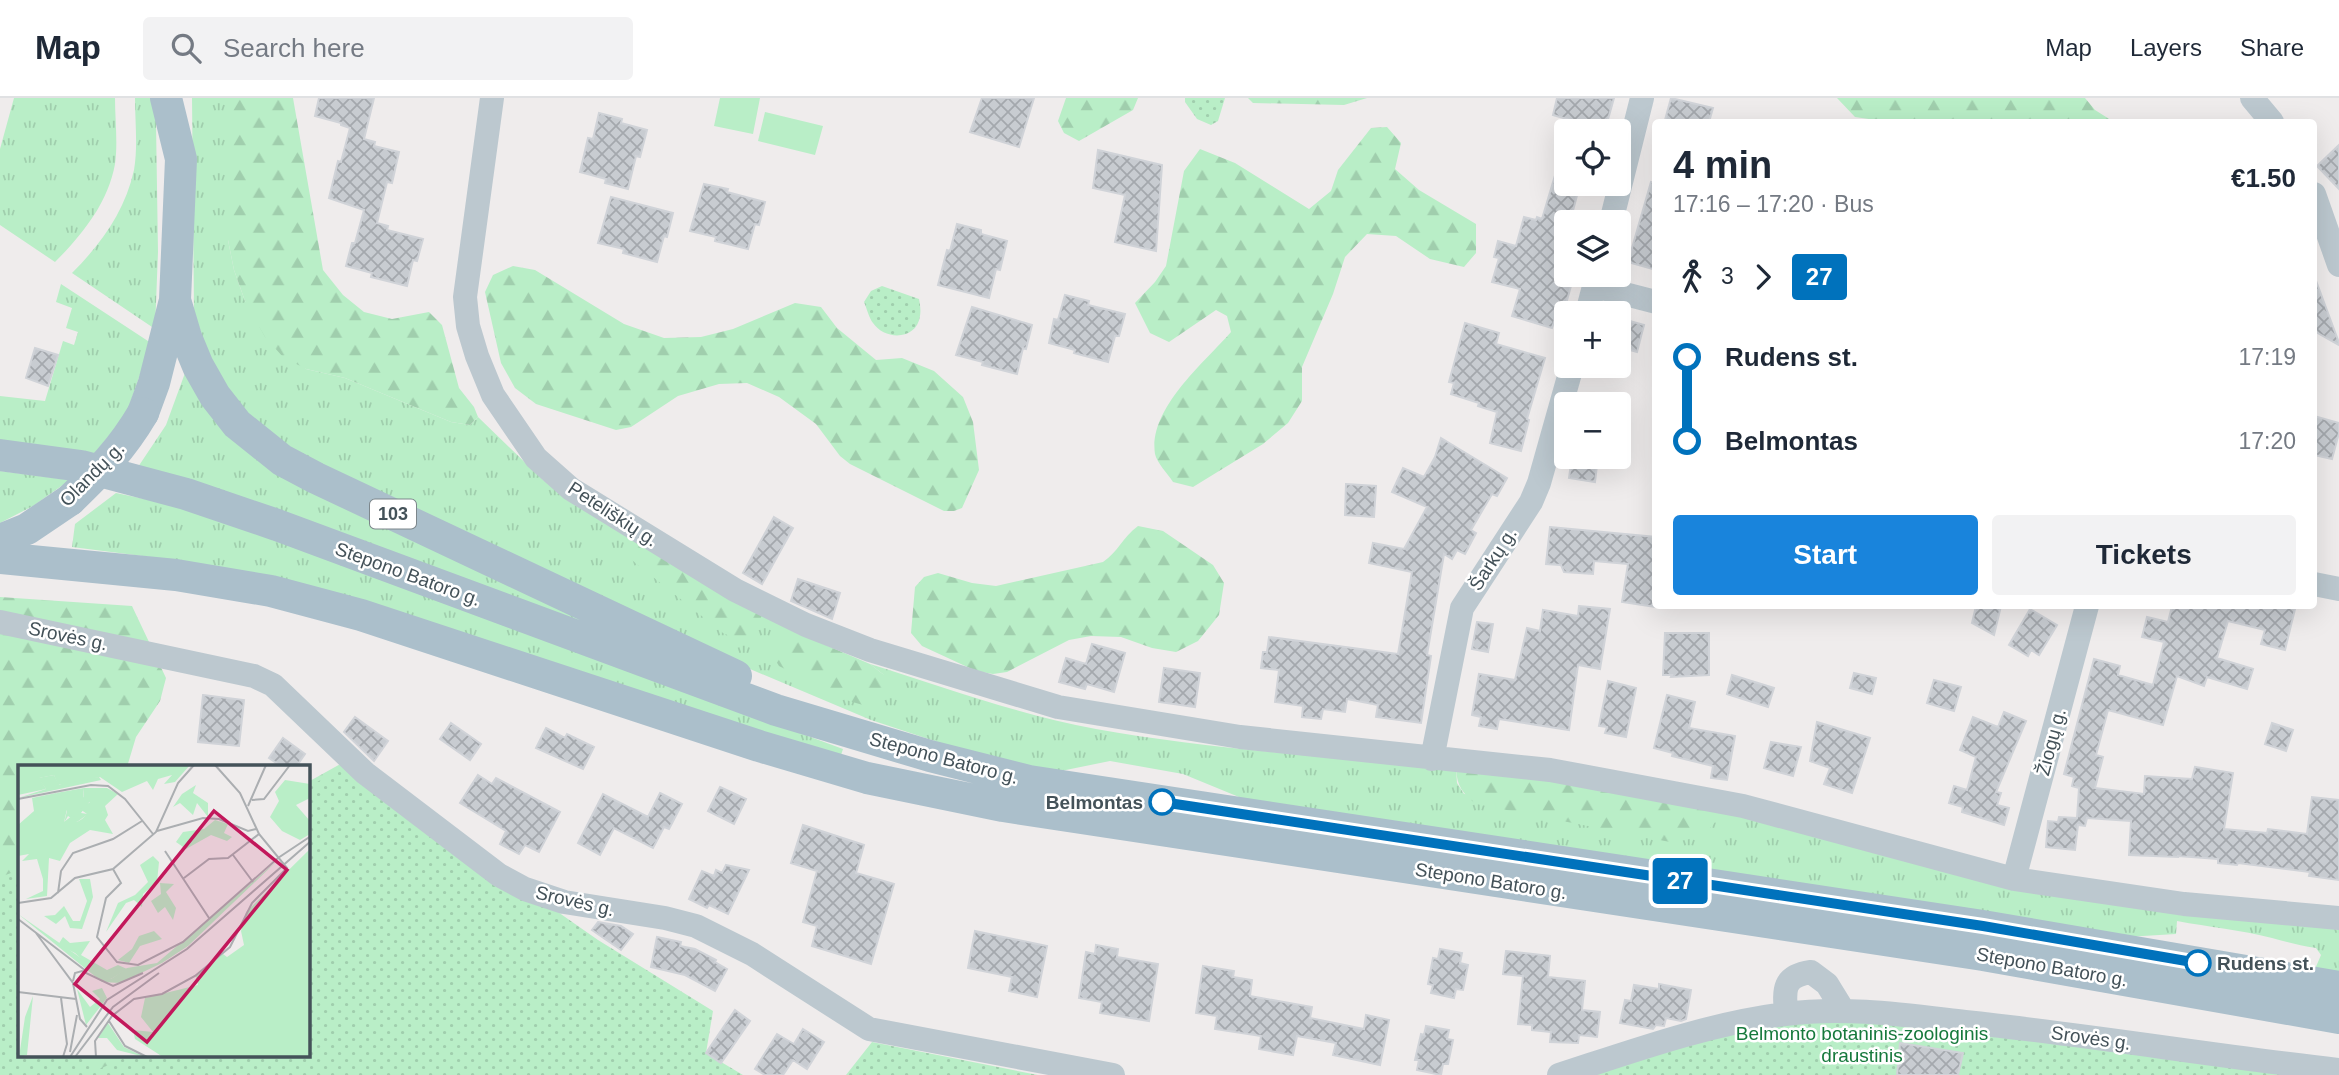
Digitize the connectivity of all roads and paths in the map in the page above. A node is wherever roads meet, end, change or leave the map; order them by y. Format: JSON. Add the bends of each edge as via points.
{"nodes":[{"id":1,"x":166,"y":98,"type":"edge"},
{"id":2,"x":180,"y":98,"type":"edge"},
{"id":3,"x":492,"y":98,"type":"edge"},
{"id":4,"x":1642,"y":98,"type":"edge"},
{"id":5,"x":2252,"y":98,"type":"edge"},
{"id":6,"x":2270,"y":119,"type":"edge"},
{"id":7,"x":181,"y":159,"type":"junction"},
{"id":8,"x":2317,"y":203,"type":"edge"},
{"id":9,"x":1614,"y":210,"type":"edge"},
{"id":10,"x":2339,"y":265,"type":"edge"},
{"id":11,"x":1615,"y":287,"type":"edge"},
{"id":12,"x":175,"y":300,"type":"junction"},
{"id":13,"x":1652,"y":301,"type":"edge"},
{"id":14,"x":1569,"y":378,"type":"edge"},
{"id":15,"x":0,"y":455,"type":"edge"},
{"id":16,"x":0,"y":540,"type":"edge"},
{"id":17,"x":0,"y":558,"type":"edge"},
{"id":18,"x":2317,"y":585,"type":"edge"},
{"id":19,"x":2339,"y":589,"type":"edge"},
{"id":20,"x":2086,"y":609,"type":"edge"},
{"id":21,"x":0,"y":622,"type":"edge"},
{"id":22,"x":866,"y":737,"type":"junction"},
{"id":23,"x":1432,"y":759,"type":"junction"},
{"id":24,"x":2014,"y":880,"type":"junction"},
{"id":25,"x":2339,"y":918,"type":"edge"},
{"id":26,"x":2339,"y":988,"type":"edge"},
{"id":27,"x":1843,"y":1010,"type":"junction"},
{"id":28,"x":1786,"y":1014,"type":"junction"},
{"id":29,"x":2339,"y":1018,"type":"edge"},
{"id":30,"x":2339,"y":1070,"type":"edge"},
{"id":31,"x":1113,"y":1075,"type":"edge"},
{"id":32,"x":1559,"y":1075,"type":"edge"}],
"edges":[{"from":1,"to":7,"type":"main road","number":"103"},
{"from":2,"to":7,"type":"main road","number":"103"},
{"from":3,"to":23,"type":"street","name":"Peteliškių g.","via":[[465,297],[468,326],[493,395],[536,458],[571,489],[735,590],[870,650],[1058,707],[1240,737]]},
{"from":4,"to":9,"type":"street"},
{"from":5,"to":6,"type":"street"},
{"from":7,"to":12,"type":"main road","number":"103"},
{"from":8,"to":10,"type":"street"},
{"from":11,"to":13,"type":"street"},
{"from":12,"to":16,"type":"main road","name":"Olandų g.","bridge":true,"via":[[154,383],[119,450],[70,500]]},
{"from":12,"to":22,"type":"main road","number":"103","via":[[198,366],[215,396],[237,424],[282,460]]},
{"from":14,"to":23,"type":"street","name":"Šarkų g.","via":[[1531,502],[1462,608]]},
{"from":15,"to":22,"type":"main road","name":"Stepono Batoro g.","via":[[81,466],[186,494],[776,710]]},
{"from":17,"to":29,"type":"main road","name":"Stepono Batoro g.","via":[[176,575],[271,591],[361,615],[867,778],[1003,806],[1983,955]]},
{"from":18,"to":19,"type":"street"},
{"from":20,"to":24,"type":"street","name":"Žiogų g."},
{"from":21,"to":31,"type":"street","name":"Srovės g.","via":[[241,673],[273,685],[365,773],[499,875],[525,889],[564,902],[696,926],[752,954],[869,1029]]},
{"from":22,"to":26,"type":"main road","name":"Stepono Batoro g.","number":"103","via":[[1029,781],[1983,926]]},
{"from":23,"to":24,"type":"street","via":[[1550,770],[1742,806]]},
{"from":24,"to":25,"type":"street","via":[[2184,904]]},
{"from":27,"to":28,"type":"street","name":"Srovės g."},
{"from":27,"to":28,"type":"street","via":[[1827,984],[1811,972],[1788,983]]},
{"from":27,"to":30,"type":"street","name":"Srovės g.","via":[[1999,1025]]},
{"from":28,"to":32,"type":"street","name":"Srovės g.","via":[[1729,1023]]}]}
